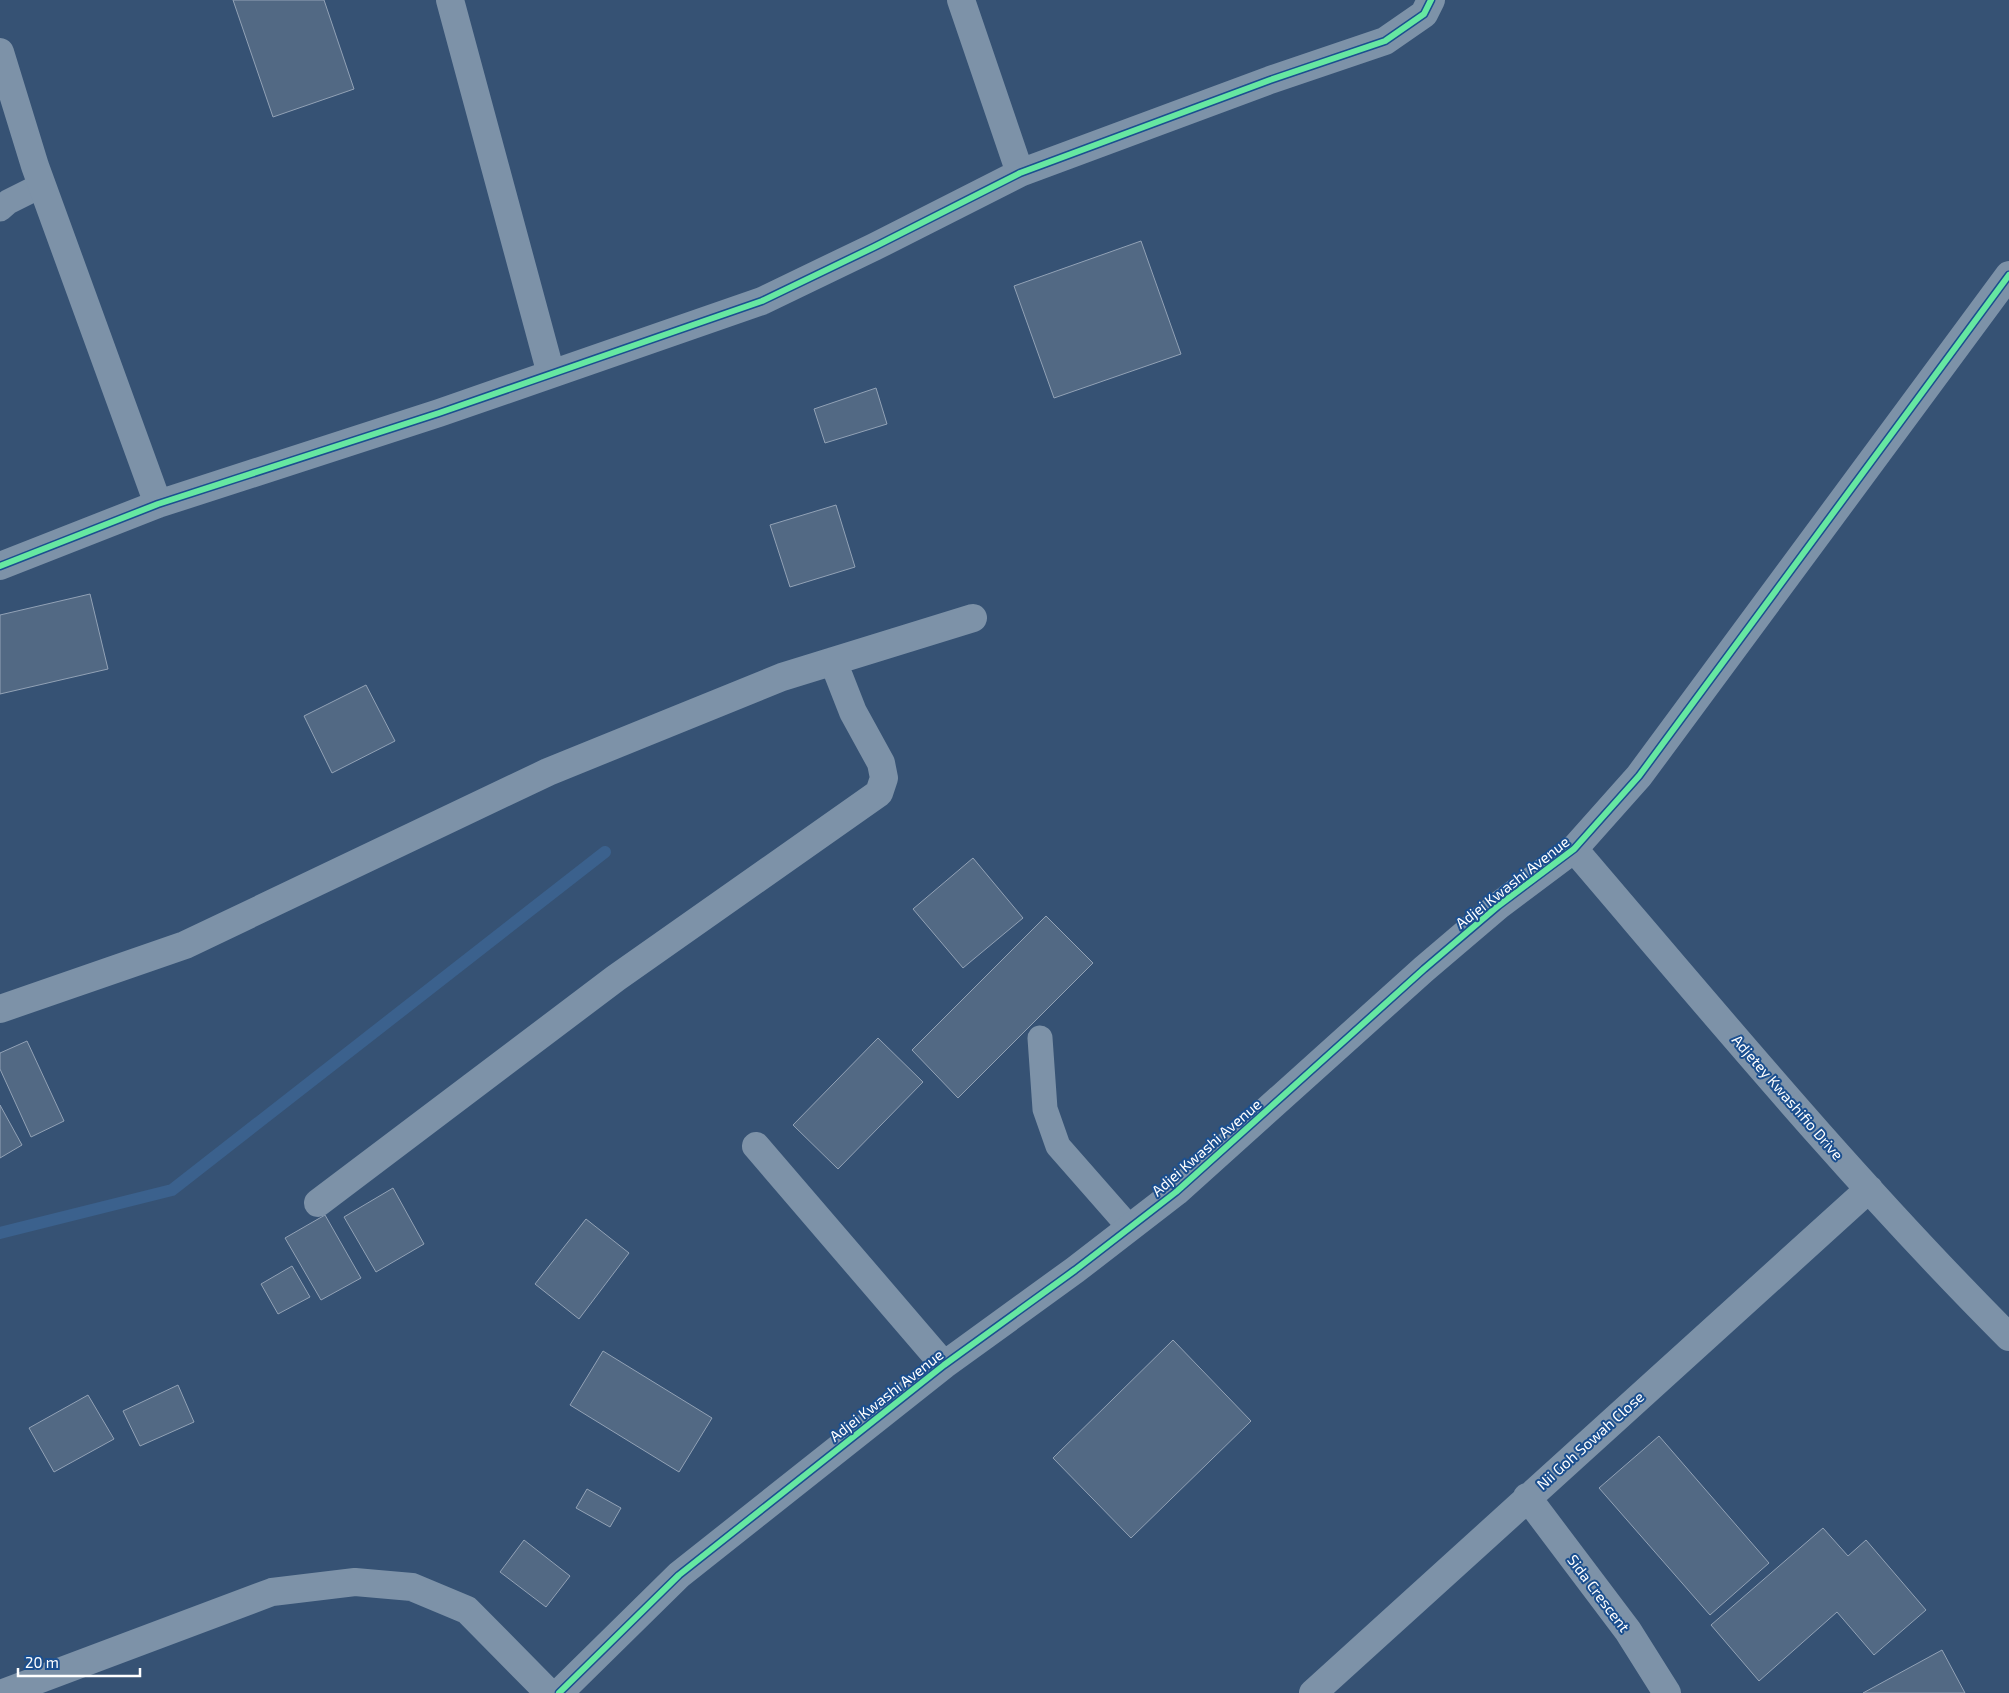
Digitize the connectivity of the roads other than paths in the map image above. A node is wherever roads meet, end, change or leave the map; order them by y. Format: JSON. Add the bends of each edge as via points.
{"nodes":[{"id":1,"x":450,"y":0,"type":"edge"},
{"id":2,"x":960,"y":0,"type":"edge"},
{"id":3,"x":1431,"y":0,"type":"edge"},
{"id":4,"x":0,"y":52,"type":"edge"},
{"id":5,"x":1020,"y":174,"type":"junction"},
{"id":6,"x":42,"y":185,"type":"junction"},
{"id":7,"x":0,"y":209,"type":"edge"},
{"id":8,"x":2009,"y":275,"type":"edge"},
{"id":9,"x":551,"y":374,"type":"junction"},
{"id":10,"x":158,"y":504,"type":"junction"},
{"id":11,"x":0,"y":566,"type":"edge"},
{"id":12,"x":973,"y":618,"type":"dead end"},
{"id":13,"x":833,"y":661,"type":"junction"},
{"id":14,"x":1574,"y":849,"type":"junction"},
{"id":15,"x":0,"y":1009,"type":"edge"},
{"id":16,"x":1040,"y":1038,"type":"dead end"},
{"id":17,"x":756,"y":1146,"type":"dead end"},
{"id":18,"x":1869,"y":1189,"type":"junction"},
{"id":19,"x":318,"y":1203,"type":"dead end"},
{"id":20,"x":1130,"y":1228,"type":"junction"},
{"id":21,"x":2009,"y":1337,"type":"edge"},
{"id":22,"x":944,"y":1365,"type":"junction"},
{"id":23,"x":1527,"y":1497,"type":"junction"},
{"id":24,"x":4,"y":1686,"type":"edge"},
{"id":25,"x":549,"y":1693,"type":"edge"},
{"id":26,"x":559,"y":1693,"type":"edge"},
{"id":27,"x":1313,"y":1693,"type":"edge"},
{"id":28,"x":1667,"y":1693,"type":"edge"}],
"edges":[{"from":1,"to":9,"type":"street"},
{"from":2,"to":5,"type":"street"},
{"from":3,"to":5,"type":"street","via":[[1424,14],[1384,41]]},
{"from":4,"to":6,"type":"street"},
{"from":5,"to":9,"type":"street","via":[[762,301]]},
{"from":6,"to":7,"type":"lane"},
{"from":6,"to":10,"type":"street"},
{"from":8,"to":14,"type":"street","name":"Adjei Kwashi Avenue","via":[[1639,776]]},
{"from":9,"to":10,"type":"street"},
{"from":10,"to":11,"type":"street"},
{"from":12,"to":13,"type":"street"},
{"from":13,"to":15,"type":"street","via":[[782,677],[548,772],[185,945]]},
{"from":13,"to":19,"type":"street","via":[[853,712],[881,763],[884,778],[878,793],[616,978]]},
{"from":14,"to":18,"type":"street","name":"Adjetey Kwashifio Drive"},
{"from":14,"to":20,"type":"street","name":"Adjei Kwashi Avenue","via":[[1498,906],[1424,969],[1176,1192]]},
{"from":16,"to":20,"type":"lane","via":[[1045,1109],[1058,1146]]},
{"from":17,"to":22,"type":"street"},
{"from":18,"to":21,"type":"street","name":"Adjetey Kwashifio Drive"},
{"from":18,"to":23,"type":"street","name":"Nii Goh Sowah Close"},
{"from":20,"to":22,"type":"street","name":"Adjei Kwashi Avenue"},
{"from":22,"to":26,"type":"street","name":"Adjei Kwashi Avenue","via":[[679,1575]]},
{"from":23,"to":27,"type":"street","name":"Nii Goh Sowah Close"},
{"from":23,"to":28,"type":"street","name":"Sida Crescent","via":[[1628,1631]]},
{"from":24,"to":25,"type":"street","via":[[272,1592],[355,1582],[412,1587],[467,1610]]}]}
